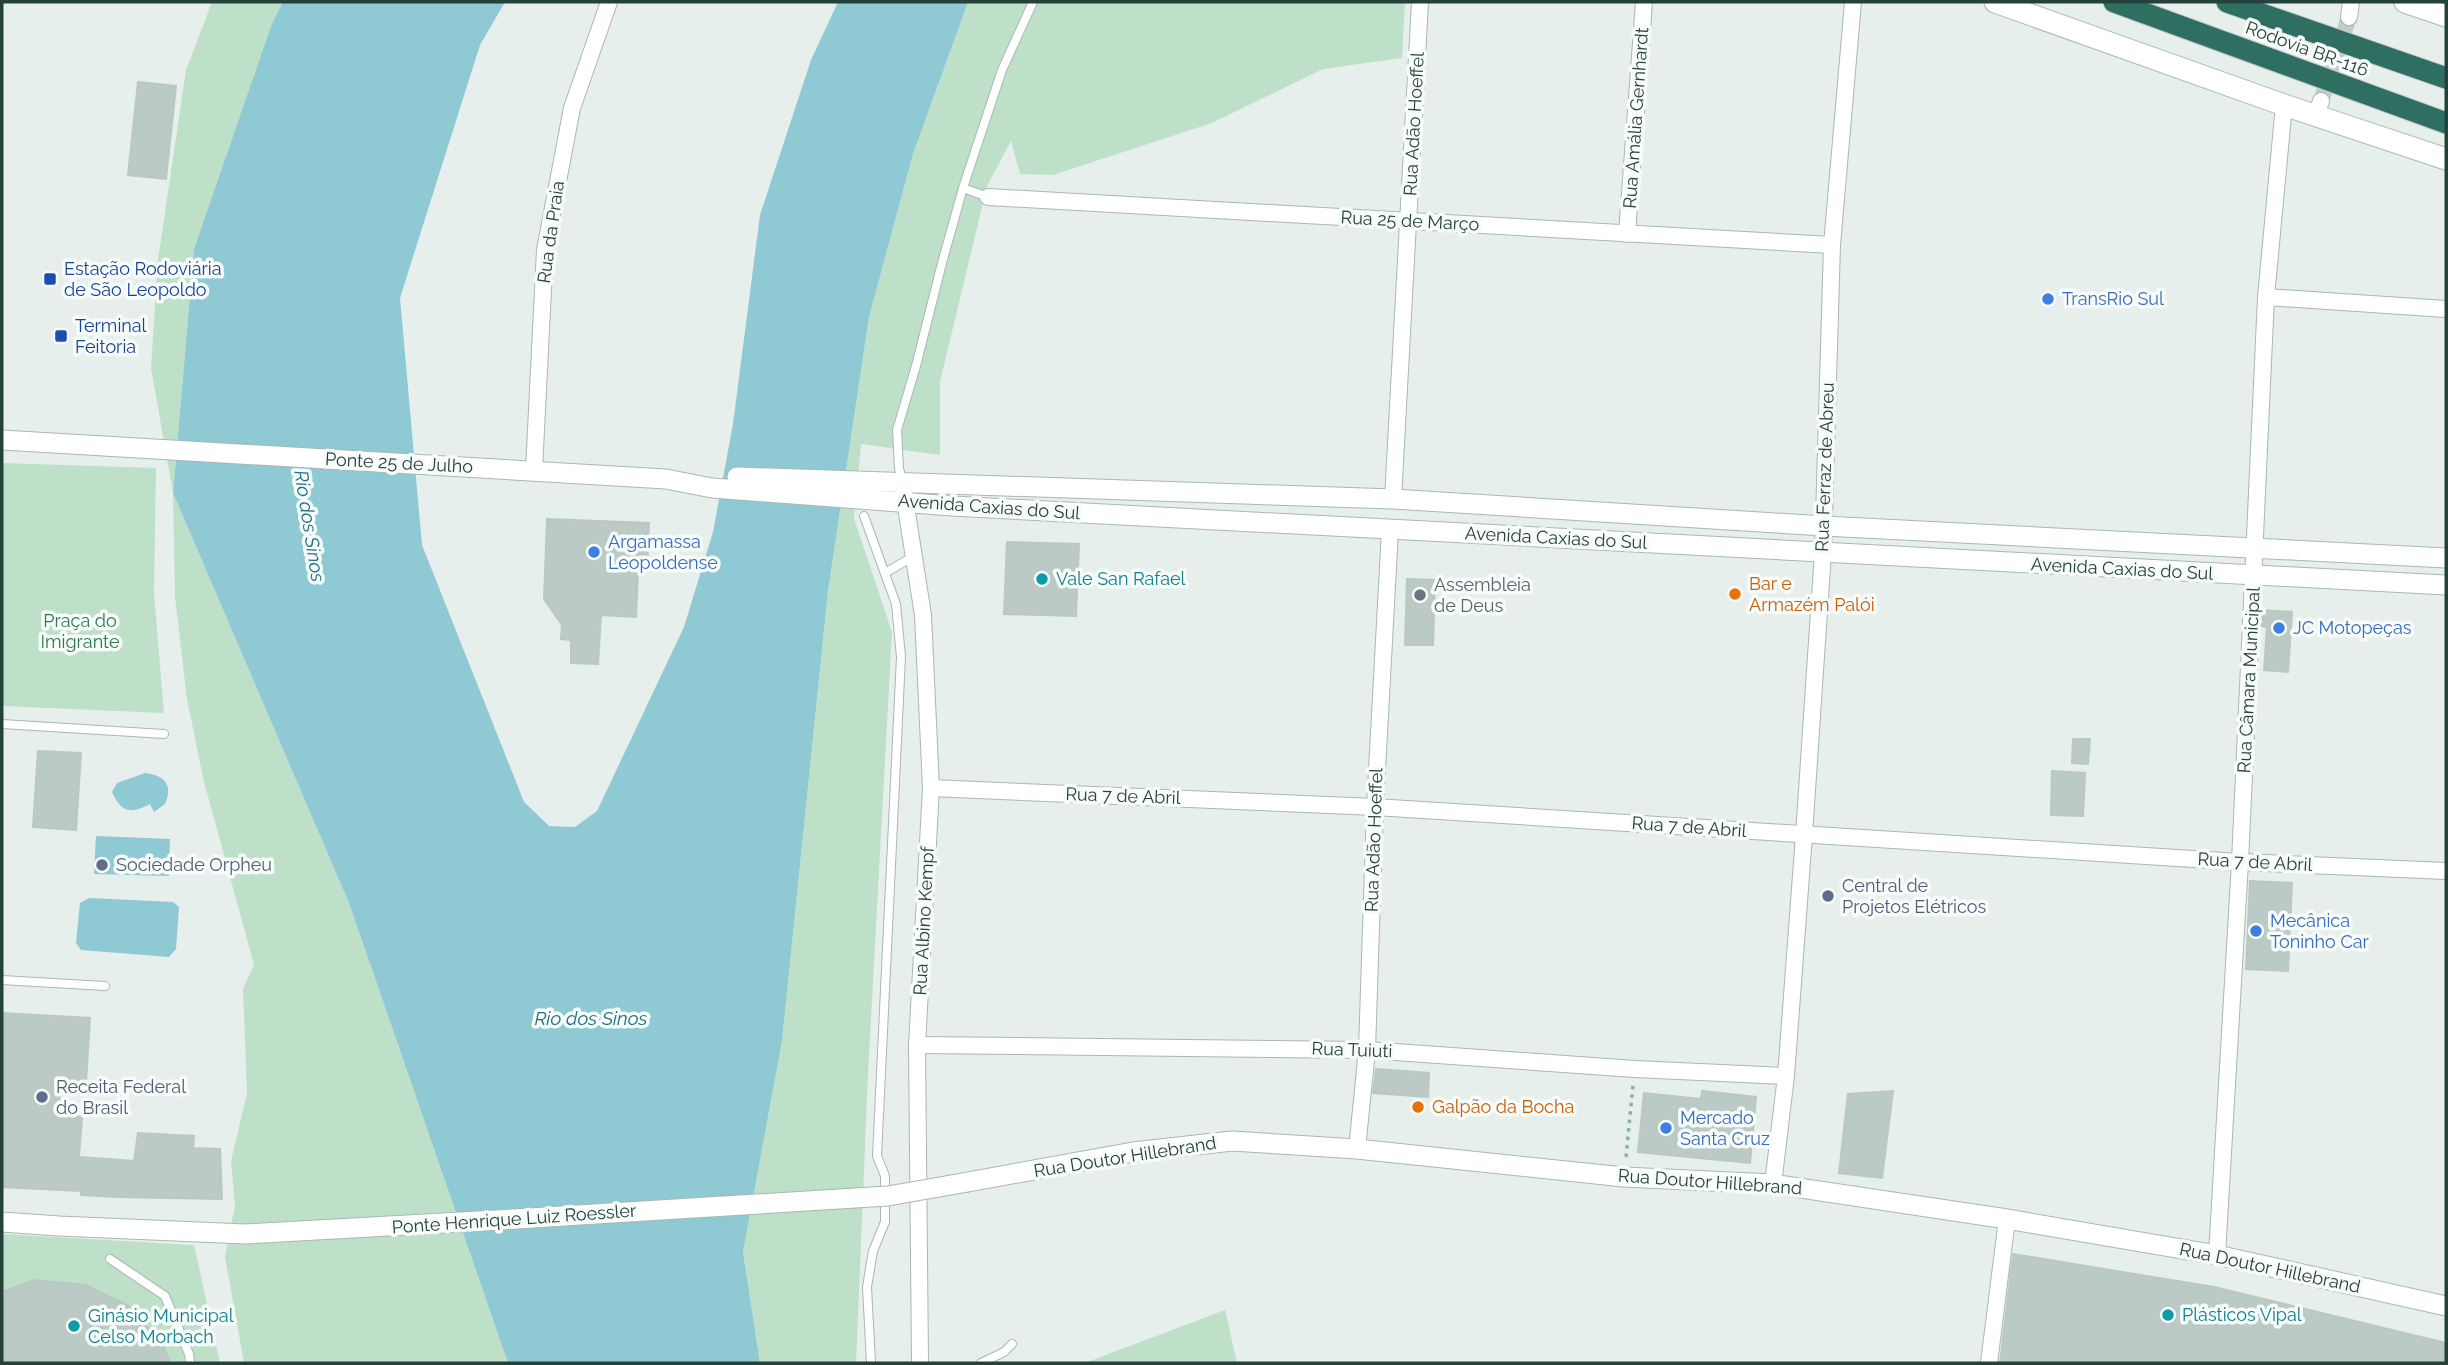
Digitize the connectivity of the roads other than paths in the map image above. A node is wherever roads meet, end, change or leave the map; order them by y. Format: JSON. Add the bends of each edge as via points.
{"nodes":[{"id":1,"x":609,"y":2,"type":"edge"},
{"id":2,"x":1033,"y":2,"type":"edge"},
{"id":3,"x":1420,"y":2,"type":"edge"},
{"id":4,"x":1644,"y":2,"type":"edge"},
{"id":5,"x":1853,"y":2,"type":"edge"},
{"id":6,"x":1995,"y":2,"type":"edge"},
{"id":7,"x":2114,"y":2,"type":"edge"},
{"id":8,"x":2227,"y":2,"type":"edge"},
{"id":9,"x":2405,"y":2,"type":"edge"},
{"id":10,"x":2446,"y":16,"type":"edge"},
{"id":11,"x":2446,"y":78,"type":"edge"},
{"id":12,"x":2284,"y":105,"type":"junction"},
{"id":13,"x":2446,"y":123,"type":"edge"},
{"id":14,"x":2446,"y":159,"type":"edge"},
{"id":15,"x":963,"y":188,"type":"junction"},
{"id":16,"x":988,"y":197,"type":"joint"},
{"id":17,"x":1409,"y":221,"type":"junction"},
{"id":18,"x":1627,"y":234,"type":"junction"},
{"id":19,"x":1832,"y":245,"type":"junction"},
{"id":20,"x":2266,"y":297,"type":"junction"},
{"id":21,"x":2446,"y":309,"type":"edge"},
{"id":22,"x":2,"y":440,"type":"edge"},
{"id":23,"x":489,"y":468,"type":"joint"},
{"id":24,"x":534,"y":470,"type":"junction"},
{"id":25,"x":903,"y":481,"type":"junction"},
{"id":26,"x":853,"y":489,"type":"junction"},
{"id":27,"x":1393,"y":499,"type":"junction"},
{"id":28,"x":905,"y":502,"type":"junction"},
{"id":29,"x":864,"y":516,"type":"dead end"},
{"id":30,"x":1824,"y":526,"type":"junction"},
{"id":31,"x":1390,"y":530,"type":"junction"},
{"id":32,"x":2254,"y":547,"type":"junction"},
{"id":33,"x":1823,"y":552,"type":"junction"},
{"id":34,"x":914,"y":556,"type":"junction"},
{"id":35,"x":2446,"y":558,"type":"edge"},
{"id":36,"x":885,"y":573,"type":"junction"},
{"id":37,"x":2254,"y":576,"type":"junction"},
{"id":38,"x":2446,"y":585,"type":"edge"},
{"id":39,"x":2,"y":724,"type":"edge"},
{"id":40,"x":164,"y":734,"type":"dead end"},
{"id":41,"x":931,"y":788,"type":"junction"},
{"id":42,"x":1375,"y":807,"type":"junction"},
{"id":43,"x":1804,"y":835,"type":"junction"},
{"id":44,"x":2240,"y":862,"type":"junction"},
{"id":45,"x":2446,"y":871,"type":"edge"},
{"id":46,"x":2,"y":980,"type":"edge"},
{"id":47,"x":105,"y":986,"type":"dead end"},
{"id":48,"x":917,"y":1045,"type":"junction"},
{"id":49,"x":1367,"y":1049,"type":"junction"},
{"id":50,"x":1786,"y":1076,"type":"junction"},
{"id":51,"x":1357,"y":1149,"type":"junction"},
{"id":52,"x":968,"y":1182,"type":"joint"},
{"id":53,"x":1773,"y":1184,"type":"junction"},
{"id":54,"x":2007,"y":1219,"type":"junction"},
{"id":55,"x":2,"y":1222,"type":"edge"},
{"id":56,"x":2217,"y":1255,"type":"junction"},
{"id":57,"x":110,"y":1259,"type":"dead end"},
{"id":58,"x":2446,"y":1306,"type":"edge"},
{"id":59,"x":1012,"y":1344,"type":"dead end"},
{"id":60,"x":190,"y":1363,"type":"edge"},
{"id":61,"x":870,"y":1363,"type":"edge"},
{"id":62,"x":920,"y":1363,"type":"edge"},
{"id":63,"x":981,"y":1363,"type":"edge"},
{"id":64,"x":1989,"y":1363,"type":"edge"}],
"edges":[{"from":1,"to":24,"type":"street","name":"Rua da Praia","via":[[572,108],[545,250]]},
{"from":2,"to":15,"type":"lane","via":[[1002,70]]},
{"from":3,"to":17,"type":"street","name":"Rua Adão Hoeffel"},
{"from":4,"to":18,"type":"street","name":"Rua Amália Gernhardt"},
{"from":5,"to":19,"type":"street","name":"Rua Ferraz de Abreu"},
{"from":6,"to":12,"type":"main road"},
{"from":7,"to":13,"type":"highway","name":"Rodovia BR-116"},
{"from":8,"to":11,"type":"highway","name":"Rodovia BR-116"},
{"from":9,"to":10,"type":"main road"},
{"from":12,"to":14,"type":"main road","via":[[2318,108]]},
{"from":12,"to":20,"type":"street","name":"Rua Câmara Municipal"},
{"from":15,"to":16,"type":"lane"},
{"from":15,"to":25,"type":"lane","via":[[897,430]]},
{"from":16,"to":17,"type":"street","name":"Rua 25 de Março"},
{"from":17,"to":18,"type":"street","name":"Rua 25 de Março"},
{"from":17,"to":27,"type":"street","name":"Rua Adão Hoeffel"},
{"from":18,"to":19,"type":"street","name":"Rua 25 de Março"},
{"from":19,"to":30,"type":"street","name":"Rua Ferraz de Abreu"},
{"from":20,"to":21,"type":"street"},
{"from":20,"to":32,"type":"street","name":"Rua Câmara Municipal"},
{"from":22,"to":23,"type":"street","name":"Ponte 25 de Julho"},
{"from":23,"to":24,"type":"street","name":"Avenida Caxias do Sul"},
{"from":24,"to":26,"type":"street","name":"Avenida Caxias do Sul"},
{"from":25,"to":26,"type":"street","name":"Avenida Caxias do Sul"},
{"from":25,"to":27,"type":"street","name":"Avenida Caxias do Sul"},
{"from":25,"to":28,"type":"street","name":"Rua Albino Kempf"},
{"from":26,"to":28,"type":"street","name":"Avenida Caxias do Sul"},
{"from":27,"to":30,"type":"street","name":"Avenida Caxias do Sul"},
{"from":28,"to":31,"type":"street","name":"Avenida Caxias do Sul"},
{"from":28,"to":34,"type":"street","name":"Rua Albino Kempf"},
{"from":29,"to":36,"type":"lane"},
{"from":30,"to":32,"type":"street","name":"Avenida Caxias do Sul"},
{"from":30,"to":33,"type":"street","name":"Rua Ferraz de Abreu"},
{"from":31,"to":33,"type":"street","name":"Avenida Caxias do Sul"},
{"from":31,"to":42,"type":"street","name":"Rua Adão Hoeffel"},
{"from":32,"to":35,"type":"street","name":"Avenida Caxias do Sul"},
{"from":32,"to":37,"type":"street","name":"Rua Câmara Municipal"},
{"from":33,"to":37,"type":"street","name":"Avenida Caxias do Sul"},
{"from":33,"to":43,"type":"street","name":"Rua Ferraz de Abreu"},
{"from":34,"to":36,"type":"lane"},
{"from":34,"to":41,"type":"street","name":"Rua Albino Kempf","via":[[923,615]]},
{"from":36,"to":61,"type":"lane","via":[[896,604],[901,657],[877,1156],[885,1176],[885,1222],[873,1251],[867,1287]]},
{"from":37,"to":38,"type":"street","name":"Avenida Caxias do Sul"},
{"from":37,"to":44,"type":"street","name":"Rua Câmara Municipal"},
{"from":39,"to":40,"type":"lane"},
{"from":41,"to":42,"type":"street","name":"Rua 7 de Abril"},
{"from":41,"to":48,"type":"street","name":"Rua Albino Kempf"},
{"from":42,"to":43,"type":"street","name":"Rua 7 de Abril"},
{"from":42,"to":49,"type":"street","name":"Rua Adão Hoeffel"},
{"from":43,"to":44,"type":"street","name":"Rua 7 de Abril"},
{"from":43,"to":50,"type":"street","name":"Rua Ferraz de Abreu"},
{"from":44,"to":45,"type":"street","name":"Rua 7 de Abril"},
{"from":44,"to":56,"type":"street","name":"Rua Câmara Municipal"},
{"from":46,"to":47,"type":"lane"},
{"from":48,"to":49,"type":"street","name":"Rua Tuiuti"},
{"from":48,"to":62,"type":"street","name":"Rua Albino Kempf"},
{"from":49,"to":50,"type":"street","name":"Rua Tuiuti"},
{"from":49,"to":51,"type":"street","name":"Rua Adão Hoeffel"},
{"from":50,"to":53,"type":"street","name":"Rua Ferraz de Abreu"},
{"from":51,"to":52,"type":"street","name":"Rua Doutor Hillebrand","via":[[1232,1141],[1133,1152]]},
{"from":51,"to":53,"type":"street","name":"Rua Doutor Hillebrand","via":[[1624,1177]]},
{"from":52,"to":55,"type":"street","name":"Ponte Henrique Luiz Roessler","bridge":true,"via":[[888,1196],[245,1234]]},
{"from":53,"to":54,"type":"street","name":"Rua Doutor Hillebrand"},
{"from":54,"to":56,"type":"street","name":"Rua Doutor Hillebrand"},
{"from":54,"to":64,"type":"street"},
{"from":56,"to":58,"type":"street","name":"Rua Doutor Hillebrand"},
{"from":57,"to":60,"type":"lane","via":[[165,1296]]},
{"from":59,"to":63,"type":"lane"}]}
